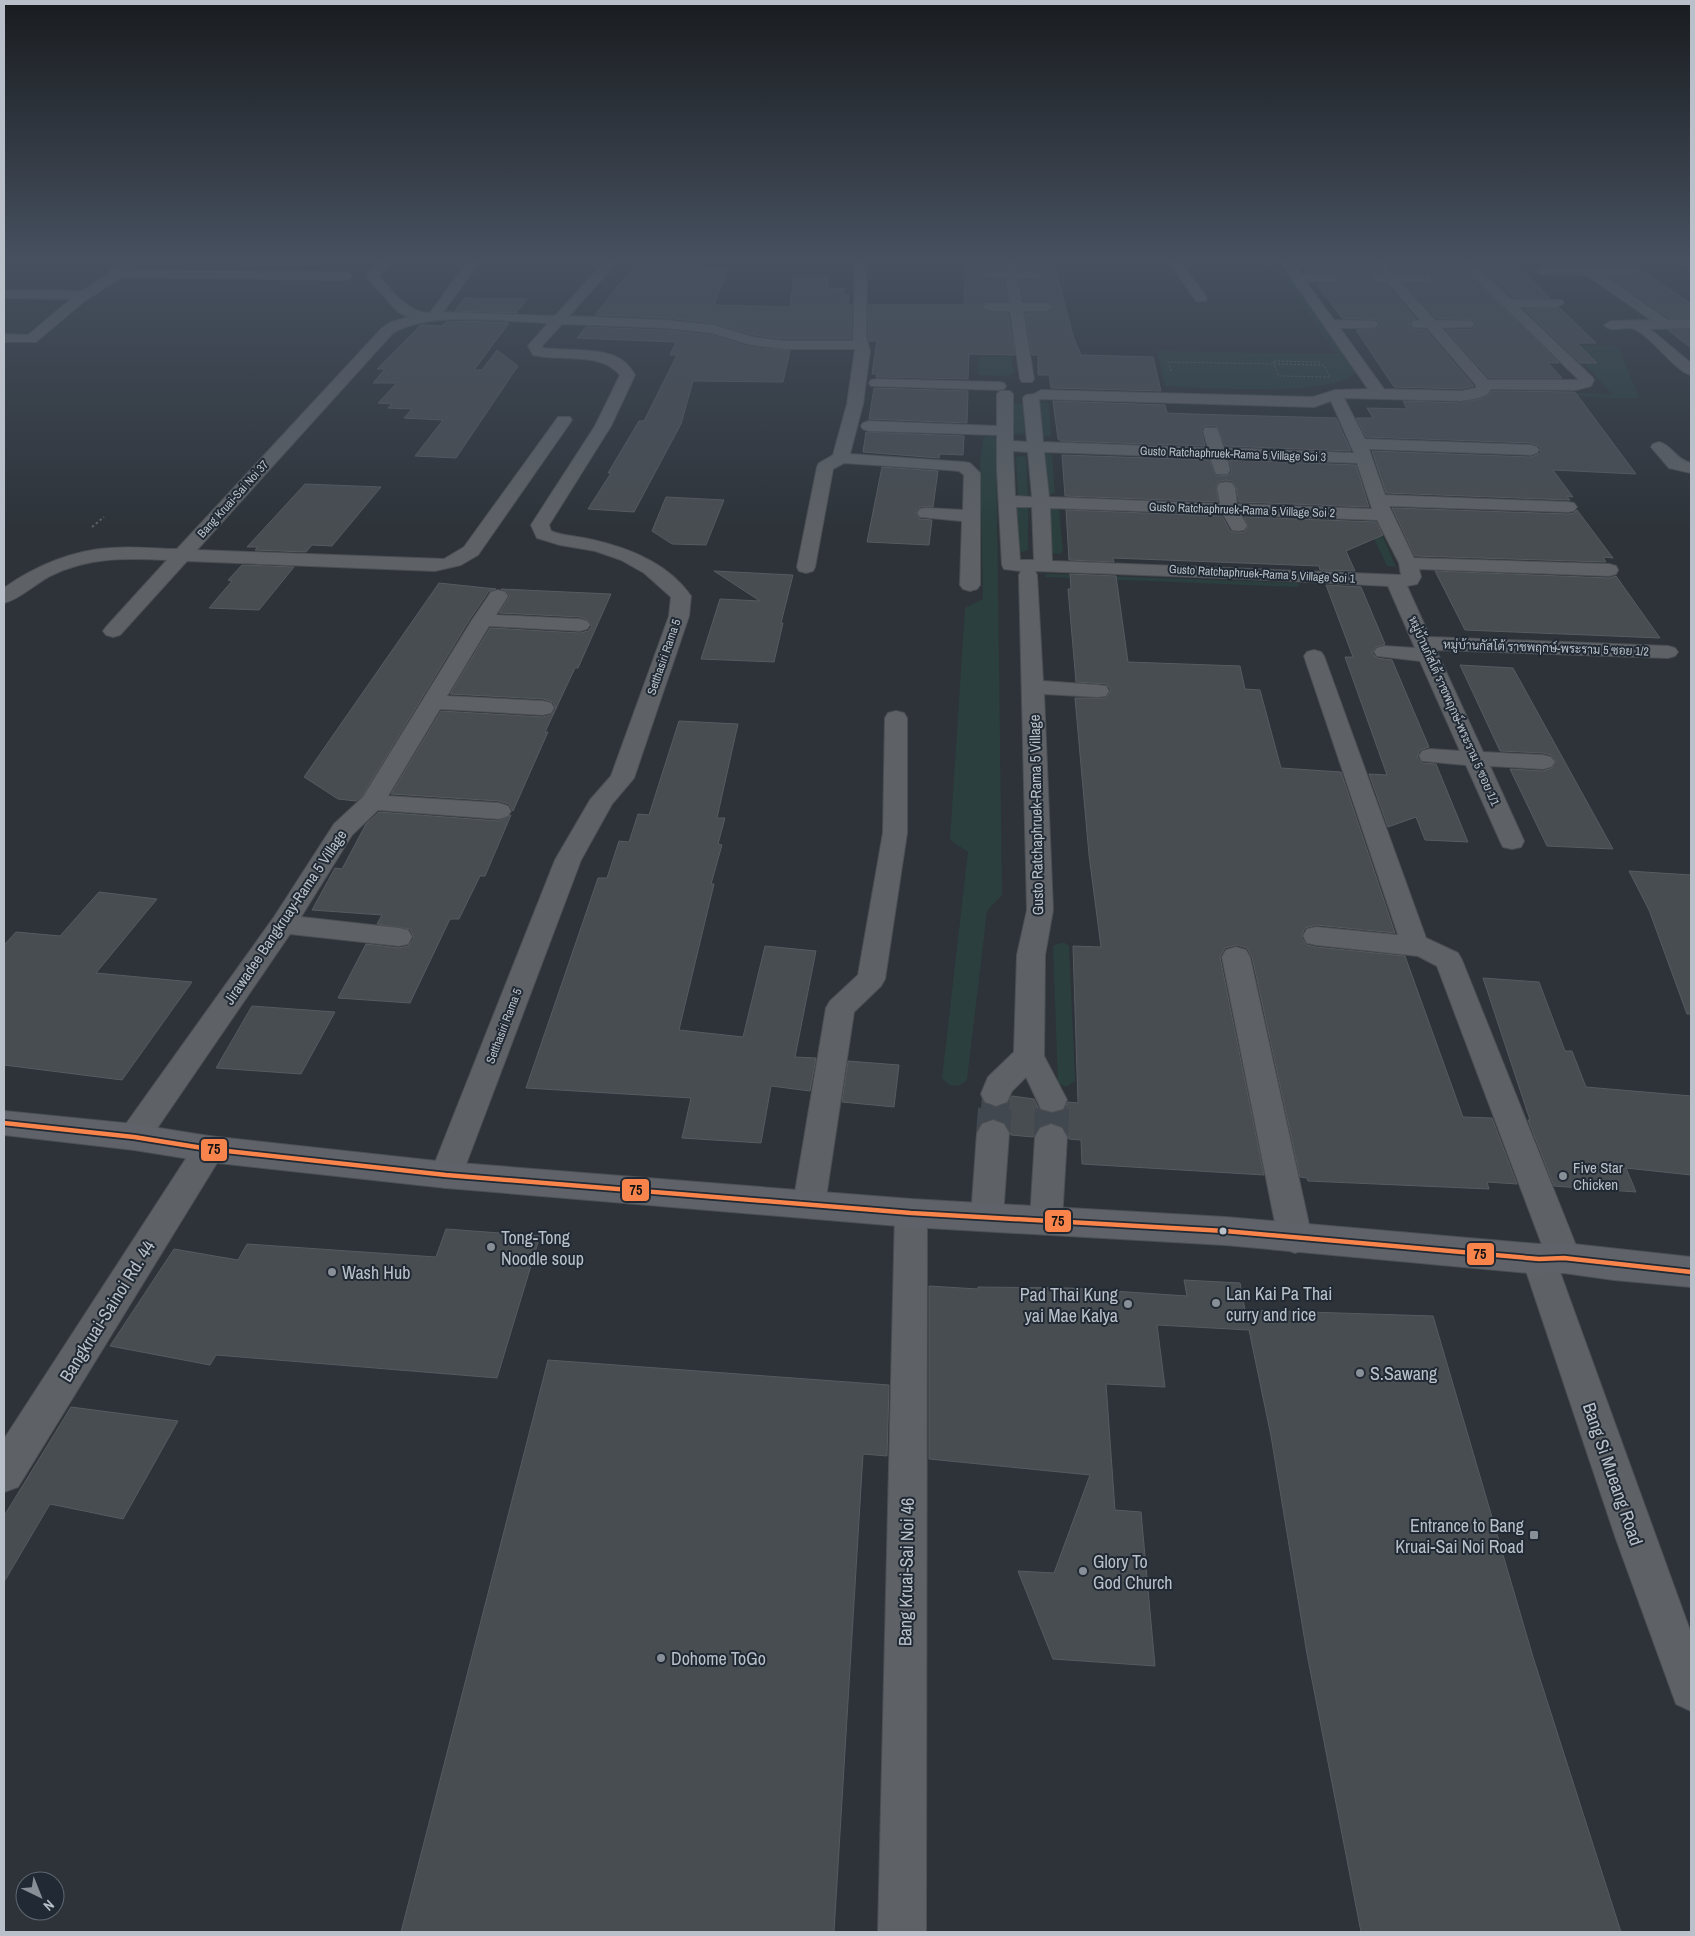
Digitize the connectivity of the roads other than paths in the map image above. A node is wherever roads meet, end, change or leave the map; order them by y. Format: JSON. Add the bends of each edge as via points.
{"nodes":[{"id":1,"x":370,"y":349,"type":"edge"},
{"id":2,"x":537,"y":349,"type":"edge"},
{"id":3,"x":862,"y":349,"type":"edge"},
{"id":4,"x":1022,"y":349,"type":"edge"},
{"id":5,"x":1348,"y":349,"type":"edge"},
{"id":6,"x":1453,"y":349,"type":"edge"},
{"id":7,"x":1556,"y":349,"type":"edge"},
{"id":8,"x":1668,"y":349,"type":"edge"},
{"id":9,"x":1691,"y":371,"type":"edge"},
{"id":10,"x":1027,"y":379,"type":"junction"},
{"id":11,"x":876,"y":383,"type":"dead end"},
{"id":12,"x":1484,"y":384,"type":"junction"},
{"id":13,"x":1002,"y":390,"type":"junction"},
{"id":14,"x":1335,"y":395,"type":"junction"},
{"id":15,"x":1380,"y":395,"type":"junction"},
{"id":16,"x":1036,"y":396,"type":"junction"},
{"id":17,"x":1203,"y":400,"type":"junction"},
{"id":18,"x":564,"y":420,"type":"dead end"},
{"id":19,"x":869,"y":426,"type":"dead end"},
{"id":20,"x":1005,"y":438,"type":"junction"},
{"id":21,"x":1035,"y":447,"type":"junction"},
{"id":22,"x":1659,"y":447,"type":"dead end"},
{"id":23,"x":1532,"y":450,"type":"dead end"},
{"id":24,"x":1360,"y":451,"type":"junction"},
{"id":25,"x":1217,"y":454,"type":"junction"},
{"id":26,"x":841,"y":458,"type":"junction"},
{"id":27,"x":1691,"y":468,"type":"edge"},
{"id":28,"x":1008,"y":501,"type":"junction"},
{"id":29,"x":1041,"y":502,"type":"junction"},
{"id":30,"x":1568,"y":507,"type":"dead end"},
{"id":31,"x":1380,"y":508,"type":"junction"},
{"id":32,"x":1229,"y":509,"type":"junction"},
{"id":33,"x":926,"y":513,"type":"dead end"},
{"id":34,"x":972,"y":516,"type":"junction"},
{"id":35,"x":1238,"y":527,"type":"dead end"},
{"id":36,"x":182,"y":555,"type":"junction"},
{"id":37,"x":1408,"y":563,"type":"junction"},
{"id":38,"x":806,"y":567,"type":"dead end"},
{"id":39,"x":1027,"y":568,"type":"junction"},
{"id":40,"x":1609,"y":570,"type":"dead end"},
{"id":41,"x":1394,"y":581,"type":"junction"},
{"id":42,"x":970,"y":585,"type":"dead end"},
{"id":43,"x":498,"y":596,"type":"dead end"},
{"id":44,"x":4,"y":597,"type":"edge"},
{"id":45,"x":482,"y":620,"type":"junction"},
{"id":46,"x":580,"y":625,"type":"dead end"},
{"id":47,"x":113,"y":631,"type":"dead end"},
{"id":48,"x":1425,"y":649,"type":"junction"},
{"id":49,"x":1384,"y":652,"type":"dead end"},
{"id":50,"x":1668,"y":652,"type":"dead end"},
{"id":51,"x":1314,"y":656,"type":"dead end"},
{"id":52,"x":1033,"y":687,"type":"junction"},
{"id":53,"x":1098,"y":691,"type":"dead end"},
{"id":54,"x":432,"y":702,"type":"junction"},
{"id":55,"x":543,"y":708,"type":"dead end"},
{"id":56,"x":896,"y":718,"type":"dead end"},
{"id":57,"x":1430,"y":756,"type":"dead end"},
{"id":58,"x":1476,"y":759,"type":"junction"},
{"id":59,"x":1543,"y":762,"type":"dead end"},
{"id":60,"x":372,"y":802,"type":"junction"},
{"id":61,"x":499,"y":811,"type":"dead end"},
{"id":62,"x":1512,"y":842,"type":"dead end"},
{"id":63,"x":283,"y":924,"type":"junction"},
{"id":64,"x":1316,"y":936,"type":"dead end"},
{"id":65,"x":399,"y":937,"type":"dead end"},
{"id":66,"x":1416,"y":947,"type":"junction"},
{"id":67,"x":1236,"y":957,"type":"dead end"},
{"id":68,"x":1029,"y":1056,"type":"junction"},
{"id":69,"x":996,"y":1094,"type":"tunnel mouth"},
{"id":70,"x":1052,"y":1100,"type":"tunnel mouth"},
{"id":71,"x":4,"y":1123,"type":"edge"},
{"id":72,"x":993,"y":1133,"type":"tunnel mouth"},
{"id":73,"x":134,"y":1137,"type":"junction"},
{"id":74,"x":1052,"y":1138,"type":"tunnel mouth"},
{"id":75,"x":209,"y":1149,"type":"junction"},
{"id":76,"x":446,"y":1175,"type":"junction"},
{"id":77,"x":809,"y":1204,"type":"junction"},
{"id":78,"x":911,"y":1213,"type":"junction"},
{"id":79,"x":987,"y":1216,"type":"junction"},
{"id":80,"x":1046,"y":1220,"type":"junction"},
{"id":81,"x":1295,"y":1238,"type":"junction"},
{"id":82,"x":1551,"y":1258,"type":"junction"},
{"id":83,"x":1691,"y":1272,"type":"edge"},
{"id":84,"x":4,"y":1473,"type":"edge"},
{"id":85,"x":1691,"y":1689,"type":"edge"},
{"id":86,"x":902,"y":1932,"type":"edge"}],
"edges":[{"from":1,"to":36,"type":"street","name":"Bang Kruai-Sai Noi 37"},
{"from":2,"to":76,"type":"street","name":"Setthasiri Rama 5","via":[[602,358],[618,364],[628,375],[603,426],[540,525],[543,534],[554,540],[587,544],[628,555],[670,581],[681,596],[679,616],[622,778],[602,800],[568,860]]},
{"from":3,"to":26,"type":"street","via":[[856,404]]},
{"from":4,"to":10,"type":"street"},
{"from":5,"to":15,"type":"street"},
{"from":6,"to":12,"type":"street"},
{"from":7,"to":12,"type":"street","via":[[1586,382],[1576,386]]},
{"from":8,"to":9,"type":"street"},
{"from":10,"to":13,"type":"street","via":[[1008,380]]},
{"from":10,"to":16,"type":"street","name":"Gusto Ratchaphruek-Rama 5 Village","via":[[1047,387],[1047,391]]},
{"from":11,"to":13,"type":"street"},
{"from":12,"to":15,"type":"street","via":[[1483,390],[1461,396]]},
{"from":13,"to":16,"type":"street","via":[[1016,397]]},
{"from":13,"to":20,"type":"street","name":"Gusto Ratchaphruek-Rama 5 Village"},
{"from":14,"to":15,"type":"street"},
{"from":14,"to":17,"type":"street","via":[[1314,402]]},
{"from":14,"to":24,"type":"street"},
{"from":16,"to":17,"type":"street"},
{"from":16,"to":21,"type":"street","name":"Gusto Ratchaphruek-Rama 5 Village"},
{"from":17,"to":25,"type":"street"},
{"from":18,"to":36,"type":"street","via":[[471,551],[447,565]]},
{"from":19,"to":20,"type":"street"},
{"from":20,"to":21,"type":"street"},
{"from":20,"to":28,"type":"street","name":"Gusto Ratchaphruek-Rama 5 Village"},
{"from":21,"to":25,"type":"street","name":"Gusto Ratchaphruek-Rama 5 Village Soi 3"},
{"from":21,"to":29,"type":"street","name":"Gusto Ratchaphruek-Rama 5 Village"},
{"from":22,"to":27,"type":"street","via":[[1675,464]]},
{"from":23,"to":24,"type":"street","name":"Gusto Ratchaphruek-Rama 5 Village Soi 3"},
{"from":24,"to":25,"type":"street","name":"Gusto Ratchaphruek-Rama 5 Village Soi 3"},
{"from":24,"to":31,"type":"street"},
{"from":25,"to":32,"type":"street"},
{"from":26,"to":34,"type":"street","via":[[964,467],[972,474]]},
{"from":26,"to":38,"type":"street","via":[[825,467]]},
{"from":28,"to":29,"type":"street"},
{"from":28,"to":39,"type":"street","name":"Gusto Ratchaphruek-Rama 5 Village"},
{"from":29,"to":32,"type":"street","name":"Gusto Ratchaphruek-Rama 5 Village Soi 2"},
{"from":29,"to":39,"type":"street","name":"Gusto Ratchaphruek-Rama 5 Village"},
{"from":30,"to":31,"type":"street","name":"Gusto Ratchaphruek-Rama 5 Village Soi 2"},
{"from":31,"to":32,"type":"street","name":"Gusto Ratchaphruek-Rama 5 Village Soi 2"},
{"from":31,"to":37,"type":"street"},
{"from":32,"to":35,"type":"street"},
{"from":33,"to":34,"type":"street"},
{"from":34,"to":42,"type":"street"},
{"from":36,"to":44,"type":"street","via":[[102,554],[74,560],[43,571]]},
{"from":36,"to":47,"type":"street","name":"Bang Kruai-Sai Noi 37"},
{"from":37,"to":40,"type":"street"},
{"from":37,"to":41,"type":"street","via":[[1410,580]]},
{"from":39,"to":41,"type":"street","name":"Gusto Ratchaphruek-Rama 5 Village Soi 1","via":[[1246,565]]},
{"from":39,"to":52,"type":"street","name":"Gusto Ratchaphruek-Rama 5 Village"},
{"from":41,"to":48,"type":"street","name":"หมู่บ้านกัสโต้ ราชพฤกษ์-พระราม 5 ซอย 1/1"},
{"from":43,"to":45,"type":"street","name":"Jirawadee Bangkruay-Rama 5 Village"},
{"from":45,"to":46,"type":"street"},
{"from":45,"to":54,"type":"street","name":"Jirawadee Bangkruay-Rama 5 Village"},
{"from":48,"to":49,"type":"street","name":"หมู่บ้านกัสโต้ ราชพฤกษ์-พระราม 5 ซอย 1/2"},
{"from":48,"to":50,"type":"street","name":"หมู่บ้านกัสโต้ ราชพฤกษ์-พระราม 5 ซอย 1/2"},
{"from":48,"to":58,"type":"street","name":"หมู่บ้านกัสโต้ ราชพฤกษ์-พระราม 5 ซอย 1/1"},
{"from":51,"to":66,"type":"street"},
{"from":52,"to":53,"type":"street"},
{"from":52,"to":68,"type":"street","name":"Gusto Ratchaphruek-Rama 5 Village","via":[[1040,910],[1031,955]]},
{"from":54,"to":55,"type":"street"},
{"from":54,"to":60,"type":"street","name":"Jirawadee Bangkruay-Rama 5 Village"},
{"from":56,"to":77,"type":"street","via":[[895,833],[871,979],[840,1008]]},
{"from":57,"to":58,"type":"street"},
{"from":58,"to":59,"type":"street"},
{"from":58,"to":62,"type":"street","name":"หมู่บ้านกัสโต้ ราชพฤกษ์-พระราม 5 ซอย 1/1"},
{"from":60,"to":61,"type":"street"},
{"from":60,"to":63,"type":"street","name":"Jirawadee Bangkruay-Rama 5 Village","via":[[343,830]]},
{"from":63,"to":65,"type":"street"},
{"from":63,"to":73,"type":"street","name":"Jirawadee Bangkruay-Rama 5 Village"},
{"from":64,"to":66,"type":"street","name":"Bang Si Mueang Road"},
{"from":66,"to":82,"type":"street","name":"Bang Si Mueang Road","via":[[1423,947],[1448,960]]},
{"from":67,"to":81,"type":"street"},
{"from":68,"to":69,"type":"street","via":[[999,1085]]},
{"from":68,"to":70,"type":"street"},
{"from":71,"to":73,"type":"main road"},
{"from":72,"to":79,"type":"street"},
{"from":73,"to":75,"type":"main road"},
{"from":74,"to":80,"type":"street"},
{"from":75,"to":76,"type":"main road"},
{"from":75,"to":84,"type":"street","name":"Bangkruai-Sainoi Rd. 44"},
{"from":76,"to":77,"type":"main road"},
{"from":77,"to":78,"type":"main road"},
{"from":78,"to":79,"type":"main road"},
{"from":78,"to":86,"type":"street","name":"Bang Kruai-Sai Noi 46"},
{"from":79,"to":80,"type":"main road"},
{"from":80,"to":81,"type":"main road"},
{"from":81,"to":82,"type":"main road"},
{"from":82,"to":83,"type":"main road"},
{"from":82,"to":85,"type":"street","name":"Bang Si Mueang Road","via":[[1636,1539]]}]}
